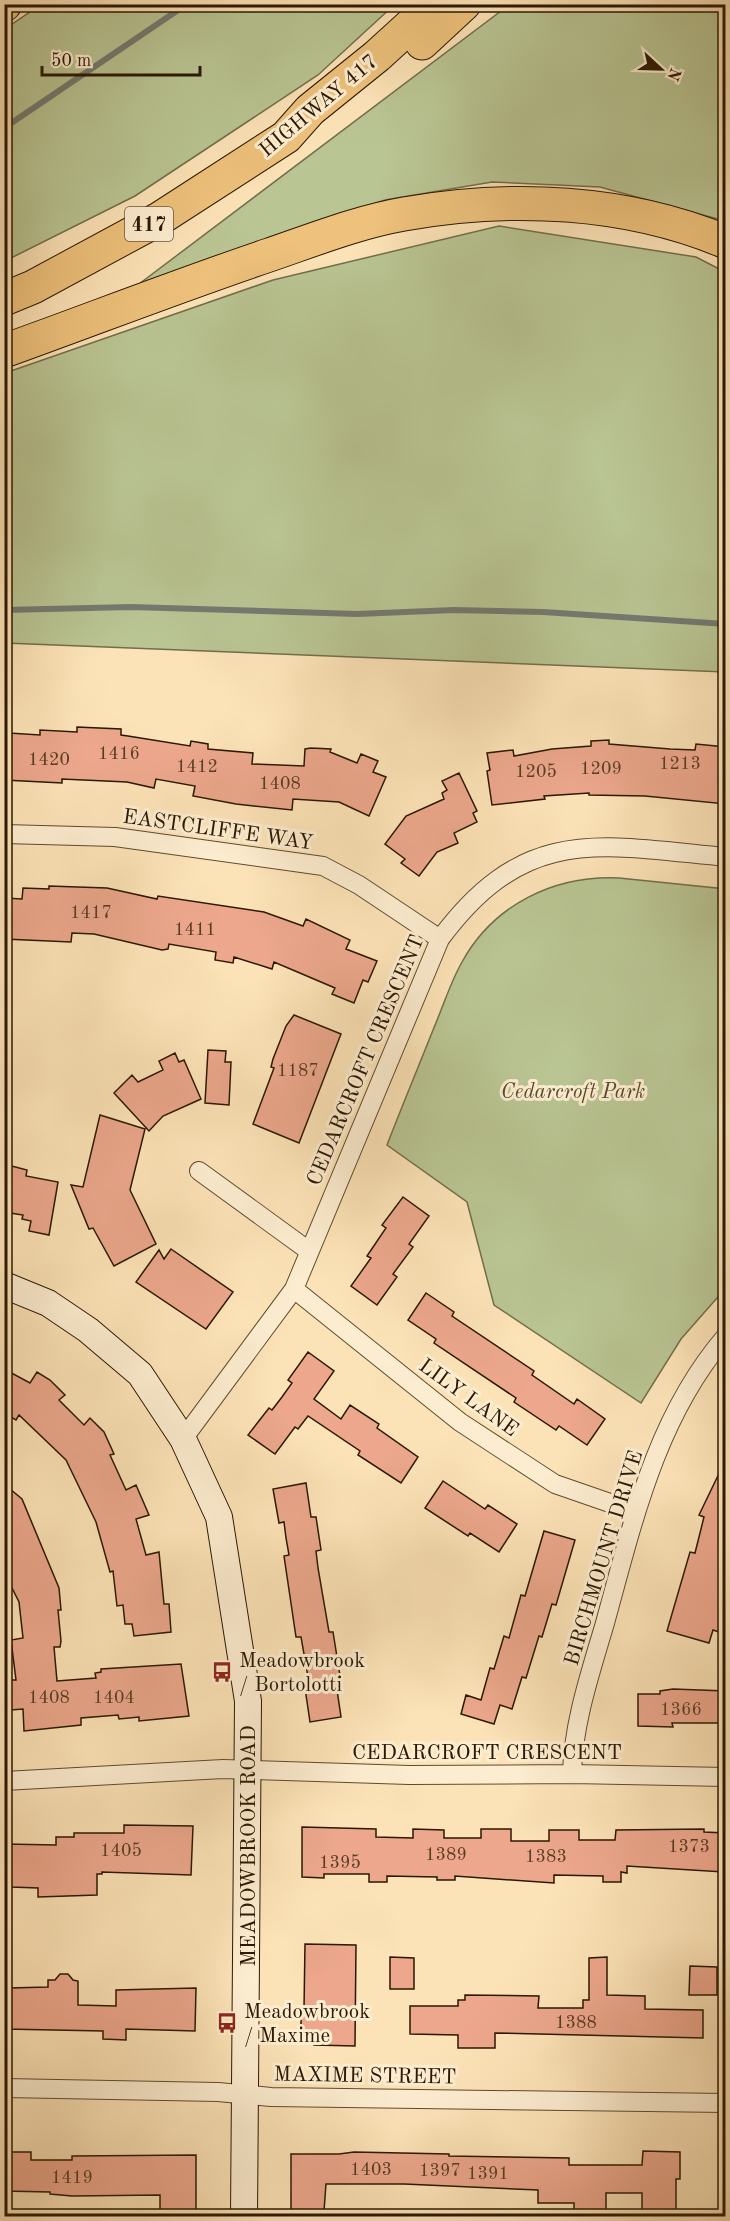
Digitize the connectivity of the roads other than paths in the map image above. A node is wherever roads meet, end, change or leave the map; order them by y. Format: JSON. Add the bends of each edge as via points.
{"nodes":[{"id":1,"x":434,"y":4,"type":"edge"},
{"id":2,"x":464,"y":4,"type":"edge"},
{"id":3,"x":286,"y":137,"type":"junction"},
{"id":4,"x":726,"y":242,"type":"edge"},
{"id":5,"x":4,"y":299,"type":"edge"},
{"id":6,"x":4,"y":351,"type":"edge"},
{"id":7,"x":4,"y":834,"type":"edge"},
{"id":8,"x":726,"y":857,"type":"edge"},
{"id":9,"x":440,"y":939,"type":"junction"},
{"id":10,"x":199,"y":1171,"type":"dead end"},
{"id":11,"x":309,"y":1251,"type":"junction"},
{"id":12,"x":4,"y":1285,"type":"edge"},
{"id":13,"x":294,"y":1289,"type":"junction"},
{"id":14,"x":726,"y":1336,"type":"edge"},
{"id":15,"x":183,"y":1438,"type":"junction"},
{"id":16,"x":636,"y":1512,"type":"junction"},
{"id":17,"x":249,"y":1770,"type":"junction"},
{"id":18,"x":572,"y":1774,"type":"junction"},
{"id":19,"x":726,"y":1777,"type":"edge"},
{"id":20,"x":4,"y":1781,"type":"edge"},
{"id":21,"x":4,"y":2088,"type":"edge"},
{"id":22,"x":246,"y":2095,"type":"junction"},
{"id":23,"x":726,"y":2103,"type":"edge"},
{"id":24,"x":244,"y":2217,"type":"edge"}],
"edges":[{"from":1,"to":3,"type":"highway","name":"HIGHWAY 417","number":"417","via":[[310,110]]},
{"from":2,"to":3,"type":"highway","via":[[319,126]]},
{"from":3,"to":5,"type":"highway","name":"HIGHWAY 417","number":"417","via":[[159,219]]},
{"from":4,"to":6,"type":"highway","via":[[641,216],[549,203],[402,214],[335,232]]},
{"from":7,"to":9,"type":"street","name":"EASTCLIFFE WAY","via":[[116,837],[322,866],[359,885]]},
{"from":8,"to":9,"type":"street","name":"CEDARCROFT CRESCENT","via":[[603,846],[550,852],[499,877],[463,907]]},
{"from":9,"to":11,"type":"street","name":"CEDARCROFT CRESCENT"},
{"from":10,"to":11,"type":"street"},
{"from":11,"to":13,"type":"street","name":"CEDARCROFT CRESCENT"},
{"from":12,"to":15,"type":"street","name":"MEADOWBROOK ROAD","via":[[48,1303],[88,1330],[140,1374]]},
{"from":13,"to":15,"type":"street","name":"CEDARCROFT CRESCENT"},
{"from":13,"to":16,"type":"street","name":"LILY LANE","via":[[460,1422],[555,1484]]},
{"from":14,"to":16,"type":"street","name":"BIRCHMOUNT DRIVE","via":[[705,1360],[675,1410]]},
{"from":15,"to":17,"type":"street","name":"MEADOWBROOK ROAD","via":[[219,1517],[248,1701]]},
{"from":16,"to":18,"type":"street","name":"BIRCHMOUNT DRIVE","via":[[573,1750]]},
{"from":17,"to":18,"type":"street","name":"CEDARCROFT CRESCENT","via":[[409,1775]]},
{"from":17,"to":20,"type":"street","name":"CEDARCROFT CRESCENT"},
{"from":17,"to":22,"type":"street","name":"MEADOWBROOK ROAD"},
{"from":18,"to":19,"type":"street","name":"CEDARCROFT CRESCENT"},
{"from":21,"to":22,"type":"street","name":"MAXIME STREET"},
{"from":22,"to":23,"type":"street","name":"MAXIME STREET"},
{"from":22,"to":24,"type":"street","name":"MEADOWBROOK ROAD"}]}
